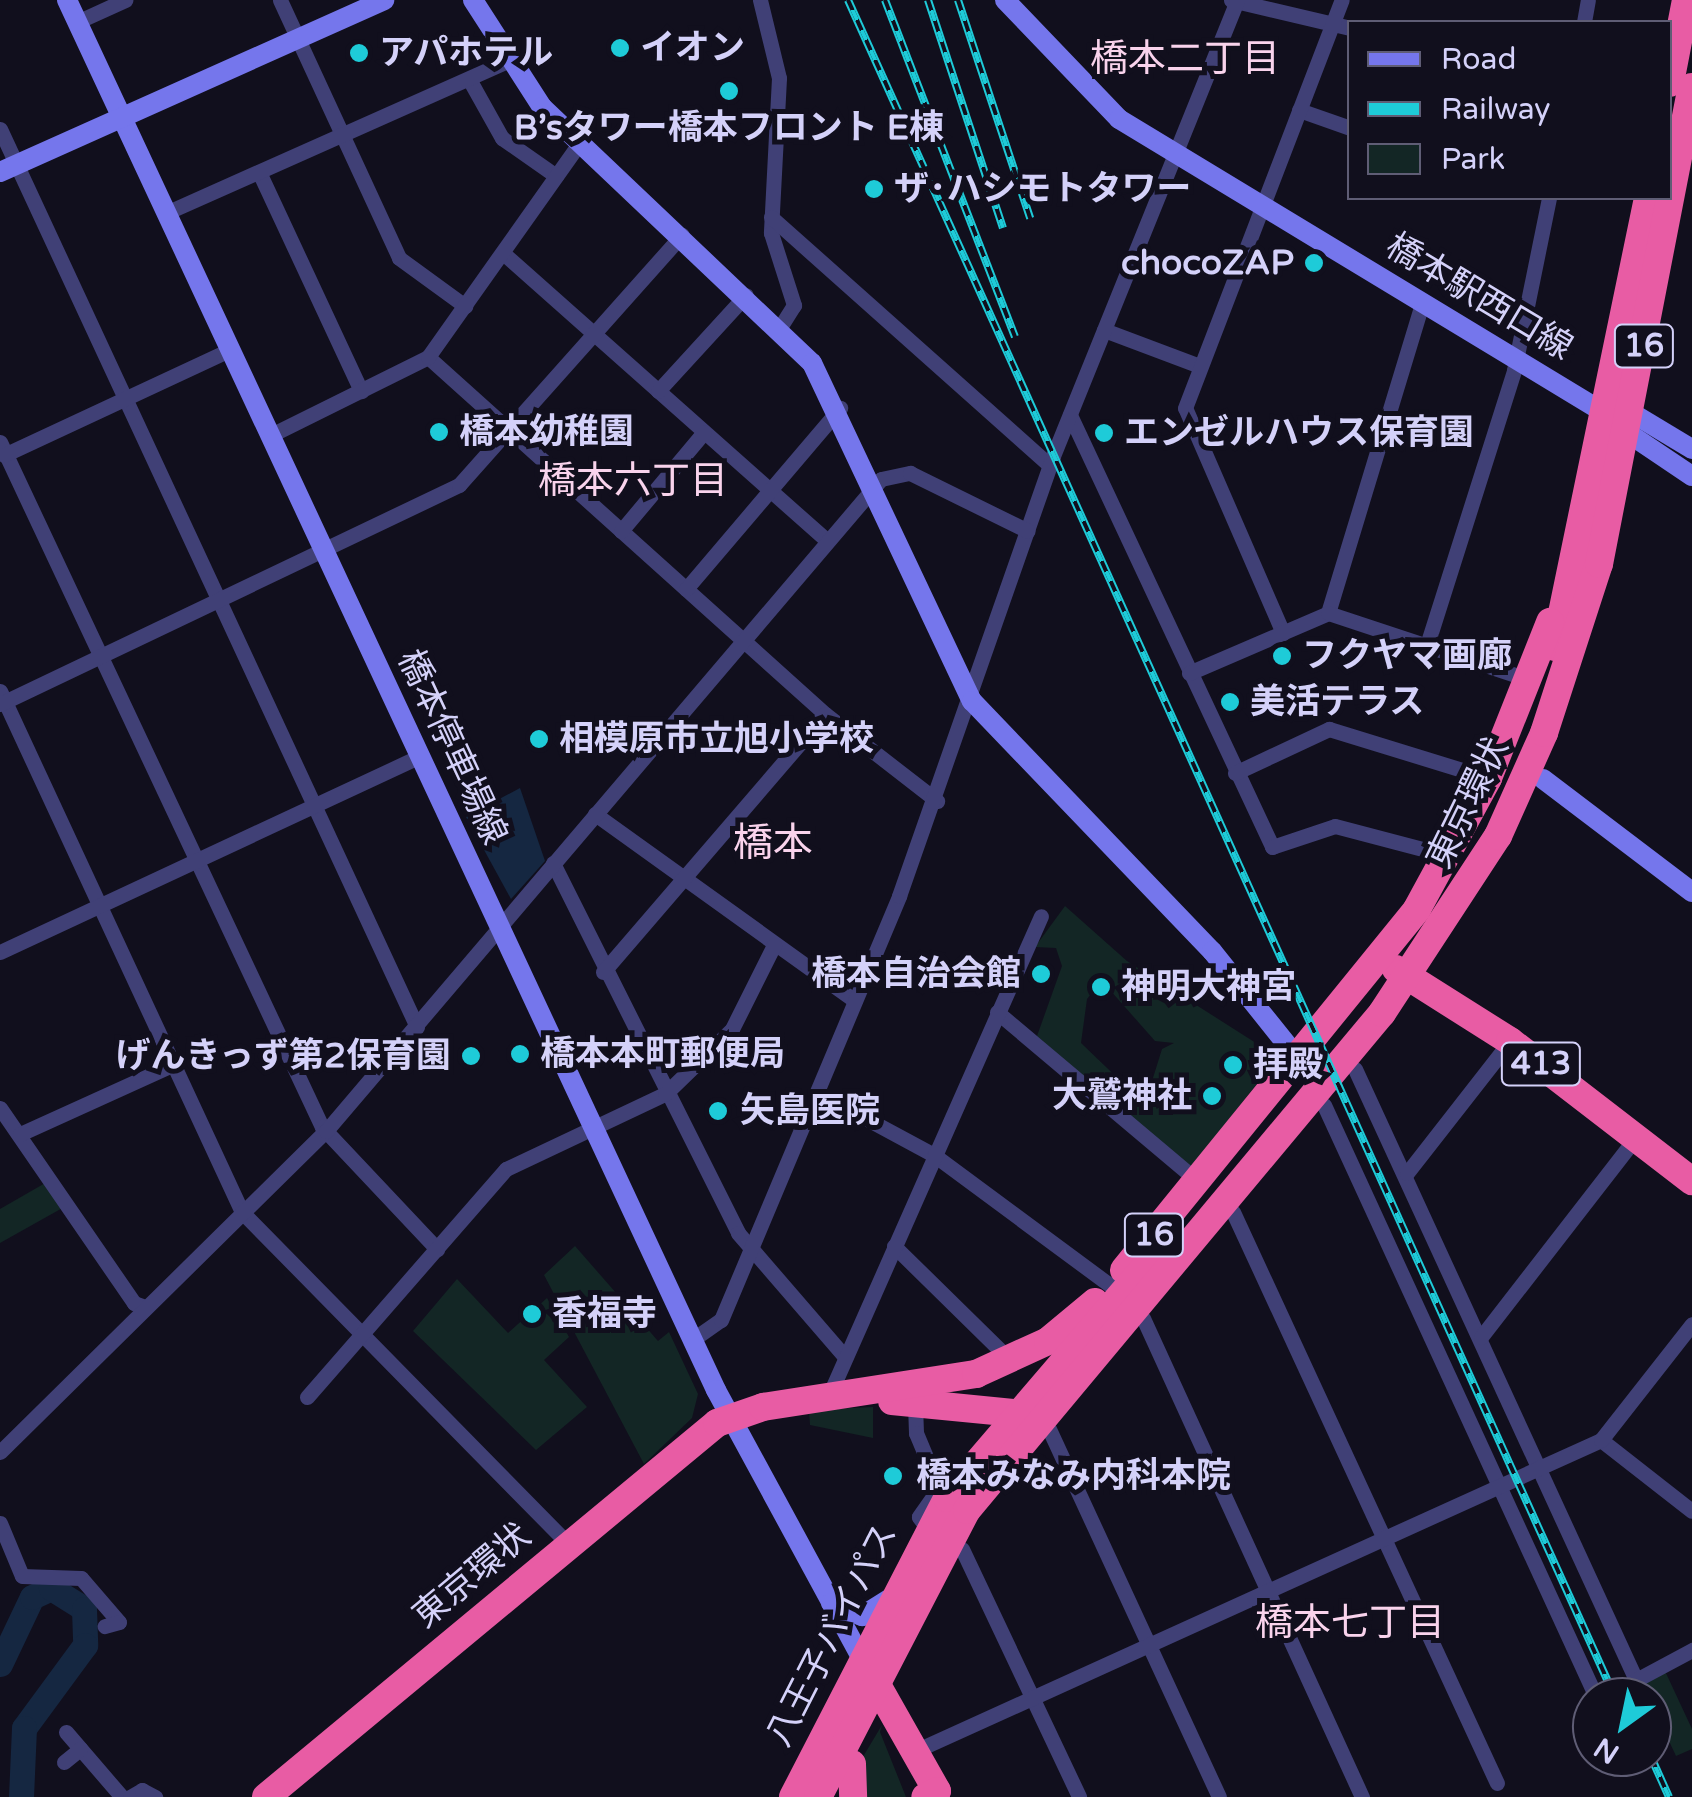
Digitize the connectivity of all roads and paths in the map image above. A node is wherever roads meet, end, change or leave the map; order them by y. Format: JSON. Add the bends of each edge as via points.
{"nodes":[{"id":1,"x":67,"y":0,"type":"edge"},
{"id":2,"x":125,"y":0,"type":"edge"},
{"id":3,"x":280,"y":0,"type":"edge"},
{"id":4,"x":384,"y":0,"type":"edge"},
{"id":5,"x":473,"y":0,"type":"edge"},
{"id":6,"x":760,"y":0,"type":"edge"},
{"id":7,"x":1005,"y":0,"type":"edge"},
{"id":8,"x":1342,"y":0,"type":"edge"},
{"id":9,"x":1686,"y":0,"type":"edge"},
{"id":10,"x":1235,"y":1,"type":"edge"},
{"id":11,"x":78,"y":21,"type":"junction"},
{"id":12,"x":1341,"y":26,"type":"edge"},
{"id":13,"x":297,"y":38,"type":"junction"},
{"id":14,"x":507,"y":62,"type":"junction"},
{"id":15,"x":1672,"y":73,"type":"edge"},
{"id":16,"x":469,"y":79,"type":"junction"},
{"id":17,"x":1685,"y":105,"type":"edge"},
{"id":18,"x":1299,"y":110,"type":"junction"},
{"id":19,"x":124,"y":116,"type":"junction"},
{"id":20,"x":1347,"y":127,"type":"edge"},
{"id":21,"x":0,"y":129,"type":"edge"},
{"id":22,"x":341,"y":136,"type":"junction"},
{"id":23,"x":580,"y":142,"type":"junction"},
{"id":24,"x":1176,"y":152,"type":"junction"},
{"id":25,"x":8,"y":168,"type":"edge"},
{"id":26,"x":1672,"y":170,"type":"edge"},
{"id":27,"x":259,"y":172,"type":"junction"},
{"id":28,"x":556,"y":176,"type":"junction"},
{"id":29,"x":1547,"y":200,"type":"edge"},
{"id":30,"x":1648,"y":200,"type":"edge"},
{"id":31,"x":1666,"y":200,"type":"edge"},
{"id":32,"x":1262,"y":203,"type":"junction"},
{"id":33,"x":168,"y":212,"type":"junction"},
{"id":34,"x":771,"y":217,"type":"junction"},
{"id":35,"x":682,"y":235,"type":"junction"},
{"id":36,"x":503,"y":253,"type":"junction"},
{"id":37,"x":746,"y":295,"type":"junction"},
{"id":38,"x":1423,"y":301,"type":"junction"},
{"id":39,"x":465,"y":306,"type":"junction"},
{"id":40,"x":780,"y":326,"type":"junction"},
{"id":41,"x":1104,"y":330,"type":"junction"},
{"id":42,"x":594,"y":335,"type":"junction"},
{"id":43,"x":231,"y":349,"type":"junction"},
{"id":44,"x":428,"y":358,"type":"junction"},
{"id":45,"x":1516,"y":358,"type":"junction"},
{"id":46,"x":1200,"y":366,"type":"junction"},
{"id":47,"x":361,"y":391,"type":"junction"},
{"id":48,"x":658,"y":391,"type":"junction"},
{"id":49,"x":125,"y":398,"type":"junction"},
{"id":50,"x":840,"y":408,"type":"junction"},
{"id":51,"x":1070,"y":414,"type":"junction"},
{"id":52,"x":1622,"y":421,"type":"junction"},
{"id":53,"x":508,"y":430,"type":"junction"},
{"id":54,"x":704,"y":432,"type":"junction"},
{"id":55,"x":271,"y":435,"type":"junction"},
{"id":56,"x":3,"y":450,"type":"edge"},
{"id":57,"x":1692,"y":450,"type":"edge"},
{"id":58,"x":1050,"y":466,"type":"junction"},
{"id":59,"x":1692,"y":476,"type":"edge"},
{"id":60,"x":874,"y":485,"type":"junction"},
{"id":61,"x":770,"y":490,"type":"junction"},
{"id":62,"x":620,"y":531,"type":"junction"},
{"id":63,"x":1028,"y":531,"type":"junction"},
{"id":64,"x":827,"y":541,"type":"junction"},
{"id":65,"x":327,"y":554,"type":"junction"},
{"id":66,"x":1600,"y":564,"type":"junction"},
{"id":67,"x":686,"y":588,"type":"junction"},
{"id":68,"x":1568,"y":598,"type":"junction"},
{"id":69,"x":220,"y":603,"type":"junction"},
{"id":70,"x":1328,"y":612,"type":"junction"},
{"id":71,"x":1283,"y":633,"type":"junction"},
{"id":72,"x":743,"y":640,"type":"junction"},
{"id":73,"x":1428,"y":646,"type":"junction"},
{"id":74,"x":105,"y":656,"type":"junction"},
{"id":75,"x":1190,"y":673,"type":"junction"},
{"id":76,"x":1528,"y":679,"type":"junction"},
{"id":77,"x":2,"y":699,"type":"edge"},
{"id":78,"x":972,"y":702,"type":"junction"},
{"id":79,"x":825,"y":714,"type":"junction"},
{"id":80,"x":421,"y":756,"type":"junction"},
{"id":81,"x":1235,"y":773,"type":"junction"},
{"id":82,"x":1488,"y":778,"type":"junction"},
{"id":83,"x":1543,"y":779,"type":"junction"},
{"id":84,"x":937,"y":801,"type":"junction"},
{"id":85,"x":315,"y":806,"type":"junction"},
{"id":86,"x":595,"y":814,"type":"junction"},
{"id":87,"x":1490,"y":832,"type":"junction"},
{"id":88,"x":1450,"y":856,"type":"junction"},
{"id":89,"x":199,"y":859,"type":"junction"},
{"id":90,"x":553,"y":863,"type":"junction"},
{"id":91,"x":682,"y":880,"type":"junction"},
{"id":92,"x":1692,"y":892,"type":"edge"},
{"id":93,"x":99,"y":906,"type":"junction"},
{"id":94,"x":1041,"y":916,"type":"dead end"},
{"id":95,"x":500,"y":926,"type":"junction"},
{"id":96,"x":774,"y":945,"type":"junction"},
{"id":97,"x":0,"y":952,"type":"edge"},
{"id":98,"x":1382,"y":960,"type":"junction"},
{"id":99,"x":604,"y":972,"type":"junction"},
{"id":100,"x":1423,"y":987,"type":"junction"},
{"id":101,"x":856,"y":1001,"type":"junction"},
{"id":102,"x":997,"y":1012,"type":"junction"},
{"id":103,"x":417,"y":1027,"type":"junction"},
{"id":104,"x":1510,"y":1040,"type":"junction"},
{"id":105,"x":1300,"y":1062,"type":"junction"},
{"id":106,"x":172,"y":1065,"type":"junction"},
{"id":107,"x":1355,"y":1069,"type":"junction"},
{"id":108,"x":817,"y":1092,"type":"junction"},
{"id":109,"x":665,"y":1094,"type":"junction"},
{"id":110,"x":1324,"y":1105,"type":"junction"},
{"id":111,"x":0,"y":1108,"type":"edge"},
{"id":112,"x":1255,"y":1116,"type":"junction"},
{"id":113,"x":594,"y":1128,"type":"junction"},
{"id":114,"x":326,"y":1131,"type":"junction"},
{"id":115,"x":20,"y":1134,"type":"junction"},
{"id":116,"x":1636,"y":1138,"type":"junction"},
{"id":117,"x":1291,"y":1144,"type":"junction"},
{"id":118,"x":934,"y":1155,"type":"junction"},
{"id":119,"x":1407,"y":1173,"type":"junction"},
{"id":120,"x":1198,"y":1181,"type":"junction"},
{"id":121,"x":1692,"y":1181,"type":"edge"},
{"id":122,"x":242,"y":1212,"type":"junction"},
{"id":123,"x":1233,"y":1212,"type":"junction"},
{"id":124,"x":894,"y":1246,"type":"junction"},
{"id":125,"x":437,"y":1249,"type":"junction"},
{"id":126,"x":749,"y":1250,"type":"junction"},
{"id":127,"x":1110,"y":1285,"type":"junction"},
{"id":128,"x":145,"y":1307,"type":"junction"},
{"id":129,"x":1143,"y":1318,"type":"junction"},
{"id":130,"x":1692,"y":1324,"type":"edge"},
{"id":131,"x":362,"y":1334,"type":"junction"},
{"id":132,"x":1481,"y":1337,"type":"junction"},
{"id":133,"x":692,"y":1340,"type":"junction"},
{"id":134,"x":1686,"y":1345,"type":"edge"},
{"id":135,"x":846,"y":1358,"type":"junction"},
{"id":136,"x":1012,"y":1361,"type":"junction"},
{"id":137,"x":307,"y":1397,"type":"dead end"},
{"id":138,"x":839,"y":1399,"type":"junction"},
{"id":139,"x":915,"y":1404,"type":"junction"},
{"id":140,"x":729,"y":1417,"type":"junction"},
{"id":141,"x":1034,"y":1420,"type":"junction"},
{"id":142,"x":1601,"y":1440,"type":"junction"},
{"id":143,"x":0,"y":1452,"type":"edge"},
{"id":144,"x":1541,"y":1467,"type":"junction"},
{"id":145,"x":1500,"y":1485,"type":"junction"},
{"id":146,"x":1692,"y":1511,"type":"edge"},
{"id":147,"x":0,"y":1522,"type":"edge"},
{"id":148,"x":927,"y":1528,"type":"junction"},
{"id":149,"x":1384,"y":1538,"type":"junction"},
{"id":150,"x":568,"y":1545,"type":"junction"},
{"id":151,"x":962,"y":1549,"type":"junction"},
{"id":152,"x":1268,"y":1590,"type":"junction"},
{"id":153,"x":888,"y":1600,"type":"junction"},
{"id":154,"x":830,"y":1602,"type":"junction"},
{"id":155,"x":105,"y":1626,"type":"dead end"},
{"id":156,"x":1150,"y":1644,"type":"junction"},
{"id":157,"x":1692,"y":1650,"type":"edge"},
{"id":158,"x":872,"y":1676,"type":"junction"},
{"id":159,"x":1587,"y":1677,"type":"edge"},
{"id":160,"x":1033,"y":1697,"type":"junction"},
{"id":161,"x":66,"y":1732,"type":"dead end"},
{"id":162,"x":820,"y":1740,"type":"junction"},
{"id":163,"x":80,"y":1749,"type":"junction"},
{"id":164,"x":915,"y":1751,"type":"junction"},
{"id":165,"x":64,"y":1762,"type":"dead end"},
{"id":166,"x":852,"y":1764,"type":"junction"},
{"id":167,"x":1497,"y":1783,"type":"dead end"},
{"id":168,"x":934,"y":1795,"type":"edge"},
{"id":169,"x":122,"y":1797,"type":"edge"},
{"id":170,"x":130,"y":1797,"type":"edge"},
{"id":171,"x":156,"y":1797,"type":"edge"},
{"id":172,"x":266,"y":1797,"type":"edge"},
{"id":173,"x":773,"y":1797,"type":"edge"},
{"id":174,"x":793,"y":1797,"type":"edge"},
{"id":175,"x":818,"y":1797,"type":"edge"},
{"id":176,"x":837,"y":1797,"type":"edge"},
{"id":177,"x":853,"y":1797,"type":"edge"},
{"id":178,"x":1079,"y":1797,"type":"edge"},
{"id":179,"x":1219,"y":1797,"type":"edge"},
{"id":180,"x":1362,"y":1797,"type":"edge"}],
"edges":[{"from":1,"to":11,"type":"street","name":"橋本停車場線"},
{"from":2,"to":11,"type":"street"},
{"from":3,"to":13,"type":"street"},
{"from":4,"to":13,"type":"street"},
{"from":5,"to":14,"type":"street"},
{"from":6,"to":34,"type":"street","via":[[780,78]]},
{"from":7,"to":24,"type":"street","name":"橋本駅西口線","via":[[1103,108]]},
{"from":8,"to":12,"type":"street"},
{"from":9,"to":15,"type":"highway"},
{"from":10,"to":12,"type":"street"},
{"from":10,"to":24,"type":"street"},
{"from":11,"to":19,"type":"street","name":"橋本停車場線"},
{"from":12,"to":18,"type":"street"},
{"from":13,"to":19,"type":"street"},
{"from":13,"to":22,"type":"street"},
{"from":14,"to":16,"type":"street"},
{"from":14,"to":23,"type":"street"},
{"from":16,"to":22,"type":"street"},
{"from":16,"to":28,"type":"street","via":[[502,138]]},
{"from":17,"to":26,"type":"highway","name":"東京環状","number":"16"},
{"from":18,"to":20,"type":"street"},
{"from":18,"to":32,"type":"street"},
{"from":19,"to":25,"type":"street"},
{"from":19,"to":33,"type":"street","name":"橋本停車場線"},
{"from":21,"to":25,"type":"street"},
{"from":22,"to":27,"type":"street"},
{"from":22,"to":39,"type":"street","via":[[399,258]]},
{"from":23,"to":28,"type":"street"},
{"from":23,"to":35,"type":"street"},
{"from":24,"to":32,"type":"street","name":"橋本駅西口線"},
{"from":24,"to":41,"type":"street"},
{"from":25,"to":49,"type":"street"},
{"from":27,"to":33,"type":"street"},
{"from":27,"to":47,"type":"street"},
{"from":28,"to":36,"type":"street"},
{"from":29,"to":45,"type":"street"},
{"from":30,"to":52,"type":"highway","name":"東京環状","number":"16"},
{"from":31,"to":52,"type":"highway","name":"東京環状","number":"16"},
{"from":32,"to":38,"type":"street","name":"橋本駅西口線"},
{"from":32,"to":46,"type":"street"},
{"from":33,"to":43,"type":"street","name":"橋本停車場線"},
{"from":34,"to":40,"type":"street","via":[[794,305]]},
{"from":34,"to":58,"type":"street"},
{"from":35,"to":37,"type":"street"},
{"from":35,"to":42,"type":"street"},
{"from":36,"to":39,"type":"street"},
{"from":36,"to":42,"type":"street"},
{"from":37,"to":40,"type":"street"},
{"from":37,"to":48,"type":"street"},
{"from":38,"to":45,"type":"street","name":"橋本駅西口線"},
{"from":38,"to":70,"type":"street"},
{"from":39,"to":44,"type":"street"},
{"from":40,"to":50,"type":"street"},
{"from":41,"to":46,"type":"street"},
{"from":41,"to":51,"type":"street"},
{"from":42,"to":48,"type":"street"},
{"from":42,"to":53,"type":"street"},
{"from":43,"to":49,"type":"street"},
{"from":43,"to":55,"type":"street","name":"橋本停車場線"},
{"from":44,"to":47,"type":"street"},
{"from":44,"to":53,"type":"street"},
{"from":45,"to":52,"type":"street","name":"橋本駅西口線"},
{"from":45,"to":73,"type":"street"},
{"from":46,"to":71,"type":"street","via":[[1186,413]]},
{"from":47,"to":55,"type":"street"},
{"from":48,"to":54,"type":"street"},
{"from":49,"to":56,"type":"street"},
{"from":49,"to":69,"type":"street"},
{"from":50,"to":60,"type":"street"},
{"from":50,"to":61,"type":"street"},
{"from":51,"to":58,"type":"street"},
{"from":51,"to":75,"type":"street"},
{"from":52,"to":57,"type":"street","name":"橋本駅西口線"},
{"from":52,"to":59,"type":"street"},
{"from":52,"to":66,"type":"highway","name":"東京環状","number":"16"},
{"from":52,"to":68,"type":"highway","name":"東京環状","number":"16"},
{"from":53,"to":62,"type":"street"},
{"from":53,"to":65,"type":"street","via":[[459,485]]},
{"from":54,"to":61,"type":"street"},
{"from":54,"to":62,"type":"street"},
{"from":55,"to":65,"type":"street","name":"橋本停車場線"},
{"from":56,"to":74,"type":"street"},
{"from":58,"to":63,"type":"street"},
{"from":60,"to":63,"type":"street","via":[[910,473]]},
{"from":60,"to":64,"type":"street"},
{"from":60,"to":78,"type":"street"},
{"from":61,"to":64,"type":"street"},
{"from":61,"to":67,"type":"street"},
{"from":62,"to":67,"type":"street"},
{"from":63,"to":78,"type":"street"},
{"from":64,"to":72,"type":"street"},
{"from":65,"to":69,"type":"street"},
{"from":65,"to":80,"type":"street","name":"橋本停車場線"},
{"from":66,"to":83,"type":"highway","number":"16","via":[[1584,665]]},
{"from":66,"to":87,"type":"highway","name":"東京環状","number":"16","via":[[1548,723]]},
{"from":67,"to":72,"type":"street"},
{"from":68,"to":76,"type":"highway","number":"16"},
{"from":68,"to":87,"type":"highway","name":"東京環状","number":"16"},
{"from":69,"to":74,"type":"street"},
{"from":69,"to":85,"type":"street"},
{"from":70,"to":71,"type":"street"},
{"from":70,"to":73,"type":"street"},
{"from":71,"to":75,"type":"street"},
{"from":72,"to":79,"type":"street"},
{"from":72,"to":86,"type":"street"},
{"from":73,"to":76,"type":"street"},
{"from":74,"to":77,"type":"street"},
{"from":74,"to":89,"type":"street"},
{"from":75,"to":81,"type":"street"},
{"from":76,"to":82,"type":"highway","number":"16"},
{"from":77,"to":93,"type":"street"},
{"from":78,"to":84,"type":"street"},
{"from":78,"to":105,"type":"street","via":[[1212,951]]},
{"from":79,"to":84,"type":"street"},
{"from":79,"to":91,"type":"street"},
{"from":80,"to":85,"type":"street"},
{"from":80,"to":95,"type":"street","name":"橋本停車場線"},
{"from":81,"to":82,"type":"street","via":[[1329,729]]},
{"from":81,"to":88,"type":"street","via":[[1272,847],[1334,826]]},
{"from":82,"to":88,"type":"highway","number":"16"},
{"from":83,"to":92,"type":"street"},
{"from":83,"to":100,"type":"highway","number":"16"},
{"from":84,"to":101,"type":"street"},
{"from":85,"to":89,"type":"street"},
{"from":85,"to":103,"type":"street"},
{"from":86,"to":90,"type":"street"},
{"from":86,"to":91,"type":"street"},
{"from":87,"to":141,"type":"highway","name":"東京環状","number":"16","via":[[1402,988],[1149,1276]]},
{"from":88,"to":98,"type":"highway","number":"16"},
{"from":89,"to":93,"type":"street"},
{"from":89,"to":114,"type":"street"},
{"from":90,"to":95,"type":"street"},
{"from":90,"to":99,"type":"street"},
{"from":91,"to":96,"type":"street"},
{"from":91,"to":99,"type":"street"},
{"from":93,"to":97,"type":"street"},
{"from":93,"to":106,"type":"street"},
{"from":94,"to":102,"type":"street"},
{"from":95,"to":103,"type":"street"},
{"from":95,"to":113,"type":"street","name":"橋本停車場線"},
{"from":96,"to":101,"type":"street"},
{"from":96,"to":109,"type":"street","via":[[734,1027]]},
{"from":98,"to":100,"type":"highway","number":"413"},
{"from":98,"to":105,"type":"highway","number":"16"},
{"from":99,"to":109,"type":"street"},
{"from":100,"to":104,"type":"highway","number":"413"},
{"from":100,"to":107,"type":"highway","number":"16"},
{"from":101,"to":108,"type":"street"},
{"from":102,"to":118,"type":"street"},
{"from":102,"to":120,"type":"street"},
{"from":103,"to":114,"type":"street"},
{"from":104,"to":116,"type":"highway","number":"413"},
{"from":104,"to":119,"type":"street"},
{"from":105,"to":112,"type":"highway","number":"16"},
{"from":106,"to":115,"type":"street"},
{"from":106,"to":122,"type":"street"},
{"from":107,"to":110,"type":"highway","number":"16"},
{"from":107,"to":119,"type":"street"},
{"from":108,"to":118,"type":"street"},
{"from":108,"to":126,"type":"street"},
{"from":109,"to":113,"type":"street"},
{"from":109,"to":126,"type":"street"},
{"from":110,"to":117,"type":"highway","number":"16"},
{"from":110,"to":145,"type":"street"},
{"from":111,"to":115,"type":"street"},
{"from":112,"to":117,"type":"highway"},
{"from":112,"to":120,"type":"highway","number":"16"},
{"from":113,"to":125,"type":"street","via":[[506,1169]]},
{"from":113,"to":133,"type":"street","name":"橋本停車場線"},
{"from":114,"to":122,"type":"street"},
{"from":114,"to":125,"type":"street"},
{"from":115,"to":128,"type":"street","via":[[134,1303]]},
{"from":116,"to":121,"type":"highway","number":"413"},
{"from":116,"to":132,"type":"street"},
{"from":117,"to":123,"type":"highway","number":"16"},
{"from":118,"to":124,"type":"street"},
{"from":118,"to":127,"type":"street"},
{"from":119,"to":132,"type":"street"},
{"from":120,"to":127,"type":"highway","number":"16"},
{"from":122,"to":128,"type":"street"},
{"from":122,"to":131,"type":"street"},
{"from":123,"to":129,"type":"highway","number":"16"},
{"from":123,"to":149,"type":"street"},
{"from":124,"to":135,"type":"street"},
{"from":124,"to":136,"type":"street"},
{"from":125,"to":131,"type":"street"},
{"from":126,"to":133,"type":"street","via":[[721,1320]]},
{"from":126,"to":135,"type":"street"},
{"from":127,"to":136,"type":"highway","number":"16"},
{"from":128,"to":143,"type":"street"},
{"from":129,"to":141,"type":"highway","number":"16"},
{"from":129,"to":152,"type":"street"},
{"from":130,"to":134,"type":"street"},
{"from":131,"to":137,"type":"street"},
{"from":131,"to":150,"type":"street"},
{"from":132,"to":144,"type":"street"},
{"from":133,"to":140,"type":"street","name":"橋本停車場線"},
{"from":134,"to":142,"type":"street"},
{"from":135,"to":138,"type":"street"},
{"from":136,"to":138,"type":"highway","number":"16"},
{"from":138,"to":139,"type":"highway","number":"16"},
{"from":138,"to":140,"type":"highway","number":"16"},
{"from":139,"to":141,"type":"highway","number":"16"},
{"from":139,"to":148,"type":"street","via":[[916,1433],[939,1488],[919,1517]]},
{"from":140,"to":150,"type":"highway","name":"東京環状","number":"16"},
{"from":140,"to":154,"type":"street","name":"橋本停車場線"},
{"from":141,"to":148,"type":"highway","name":"八王子バイパス","number":"16"},
{"from":141,"to":151,"type":"highway","number":"16"},
{"from":141,"to":156,"type":"street"},
{"from":141,"to":158,"type":"highway","name":"八王子バイパス","number":"16","via":[[947,1541]]},
{"from":142,"to":144,"type":"street"},
{"from":142,"to":146,"type":"street"},
{"from":144,"to":145,"type":"street"},
{"from":144,"to":157,"type":"street","via":[[1636,1680]]},
{"from":145,"to":149,"type":"street"},
{"from":145,"to":159,"type":"street"},
{"from":147,"to":155,"type":"street","via":[[22,1576],[82,1578],[118,1622]]},
{"from":148,"to":153,"type":"highway","name":"八王子バイパス","number":"16"},
{"from":149,"to":152,"type":"street"},
{"from":149,"to":167,"type":"street"},
{"from":150,"to":172,"type":"highway","name":"東京環状","number":"16"},
{"from":151,"to":158,"type":"highway","number":"16"},
{"from":151,"to":160,"type":"street"},
{"from":152,"to":156,"type":"street"},
{"from":152,"to":180,"type":"street"},
{"from":153,"to":154,"type":"street","via":[[862,1616]]},
{"from":153,"to":158,"type":"highway","name":"八王子バイパス","number":"16"},
{"from":154,"to":158,"type":"street","name":"橋本停車場線"},
{"from":156,"to":160,"type":"street"},
{"from":156,"to":179,"type":"street"},
{"from":158,"to":162,"type":"highway","name":"八王子バイパス","number":"16"},
{"from":158,"to":164,"type":"highway"},
{"from":158,"to":166,"type":"highway","number":"16"},
{"from":158,"to":175,"type":"highway","name":"八王子バイパス","number":"16"},
{"from":160,"to":164,"type":"street"},
{"from":160,"to":178,"type":"street"},
{"from":161,"to":163,"type":"street"},
{"from":162,"to":173,"type":"highway","number":"16","via":[[799,1743]]},
{"from":162,"to":174,"type":"highway","name":"八王子バイパス","number":"16"},
{"from":163,"to":165,"type":"street"},
{"from":163,"to":169,"type":"street"},
{"from":164,"to":168,"type":"highway"},
{"from":166,"to":176,"type":"highway","number":"16"},
{"from":166,"to":177,"type":"highway","number":"16"},
{"from":170,"to":171,"type":"street"}]}
